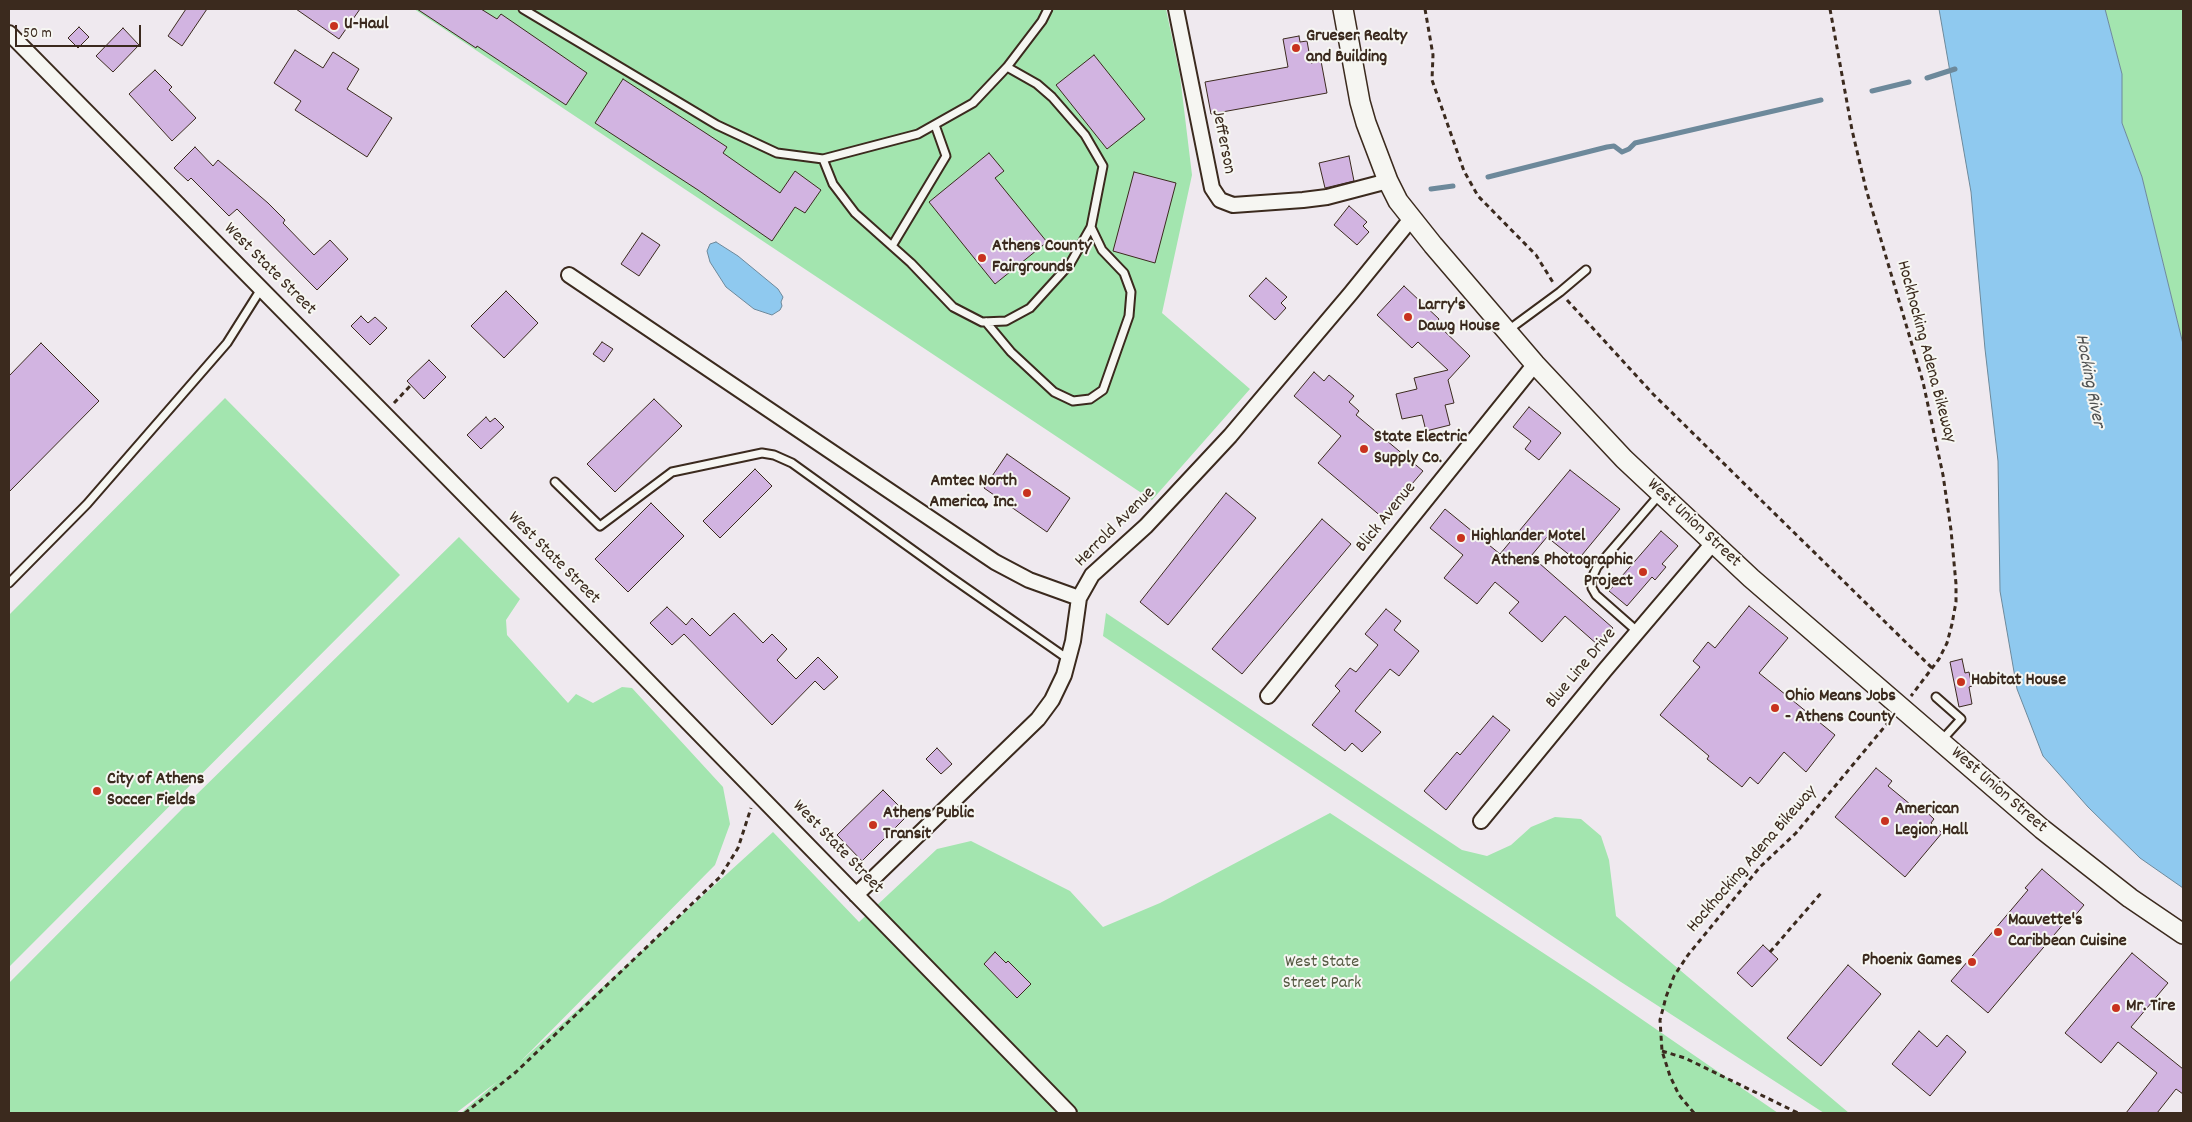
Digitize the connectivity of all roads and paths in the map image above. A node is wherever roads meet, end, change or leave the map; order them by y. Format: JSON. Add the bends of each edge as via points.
{"nodes":[{"id":1,"x":523,"y":9,"type":"edge"},
{"id":2,"x":1048,"y":9,"type":"edge"},
{"id":3,"x":1176,"y":9,"type":"edge"},
{"id":4,"x":1343,"y":9,"type":"edge"},
{"id":5,"x":1425,"y":9,"type":"edge"},
{"id":6,"x":1830,"y":9,"type":"edge"},
{"id":7,"x":533,"y":11,"type":"edge"},
{"id":8,"x":9,"y":34,"type":"edge"},
{"id":9,"x":1007,"y":67,"type":"junction"},
{"id":10,"x":935,"y":124,"type":"junction"},
{"id":11,"x":823,"y":159,"type":"junction"},
{"id":12,"x":1388,"y":180,"type":"junction"},
{"id":13,"x":1411,"y":219,"type":"junction"},
{"id":14,"x":1090,"y":227,"type":"junction"},
{"id":15,"x":892,"y":246,"type":"junction"},
{"id":16,"x":1586,"y":270,"type":"dead end"},
{"id":17,"x":569,"y":276,"type":"dead end"},
{"id":18,"x":262,"y":289,"type":"junction"},
{"id":19,"x":1560,"y":292,"type":"junction"},
{"id":20,"x":986,"y":322,"type":"junction"},
{"id":21,"x":1506,"y":331,"type":"junction"},
{"id":22,"x":1535,"y":364,"type":"junction"},
{"id":23,"x":411,"y":386,"type":"dead end"},
{"id":24,"x":392,"y":404,"type":"dead end"},
{"id":25,"x":555,"y":482,"type":"dead end"},
{"id":26,"x":1660,"y":494,"type":"junction"},
{"id":27,"x":1713,"y":543,"type":"junction"},
{"id":28,"x":9,"y":584,"type":"edge"},
{"id":29,"x":1079,"y":598,"type":"junction"},
{"id":30,"x":1638,"y":632,"type":"junction"},
{"id":31,"x":1069,"y":659,"type":"junction"},
{"id":32,"x":1933,"y":669,"type":"junction"},
{"id":33,"x":1268,"y":696,"type":"dead end"},
{"id":34,"x":1911,"y":696,"type":"dead end"},
{"id":35,"x":1936,"y":697,"type":"dead end"},
{"id":36,"x":1892,"y":718,"type":"dead end"},
{"id":37,"x":1941,"y":741,"type":"junction"},
{"id":38,"x":759,"y":795,"type":"junction"},
{"id":39,"x":1481,"y":821,"type":"dead end"},
{"id":40,"x":1822,"y":892,"type":"dead end"},
{"id":41,"x":856,"y":895,"type":"junction"},
{"id":42,"x":2183,"y":934,"type":"edge"},
{"id":43,"x":1770,"y":952,"type":"dead end"},
{"id":44,"x":1662,"y":1051,"type":"junction"},
{"id":45,"x":465,"y":1113,"type":"edge"},
{"id":46,"x":1069,"y":1113,"type":"edge"},
{"id":47,"x":1694,"y":1113,"type":"edge"},
{"id":48,"x":1798,"y":1113,"type":"edge"}],
"edges":[{"from":1,"to":7,"type":"lane"},
{"from":2,"to":9,"type":"lane"},
{"from":3,"to":12,"type":"street","name":"Jefferson","via":[[1212,188],[1220,200],[1234,205],[1303,200],[1327,197]]},
{"from":4,"to":12,"type":"main road","name":"West Union Street","via":[[1360,102]]},
{"from":5,"to":19,"type":"path","via":[[1433,55],[1432,80],[1464,171],[1478,196],[1536,255]]},
{"from":6,"to":32,"type":"path","name":"Hockhocking Adena Bikeway","via":[[1852,130],[1922,382],[1945,494],[1956,602],[1947,643]]},
{"from":7,"to":11,"type":"lane","via":[[717,125],[777,153]]},
{"from":8,"to":18,"type":"street","name":"West State Street"},
{"from":9,"to":10,"type":"lane","via":[[973,103]]},
{"from":9,"to":14,"type":"lane","via":[[1052,97],[1085,135],[1103,166]]},
{"from":10,"to":11,"type":"lane","via":[[918,134]]},
{"from":10,"to":15,"type":"lane","via":[[946,156]]},
{"from":11,"to":15,"type":"lane","via":[[833,184],[855,213]]},
{"from":12,"to":13,"type":"main road","name":"West Union Street"},
{"from":13,"to":21,"type":"main road","name":"West Union Street"},
{"from":13,"to":29,"type":"street","name":"Herrold Avenue","via":[[1230,436],[1146,526],[1092,575]]},
{"from":14,"to":20,"type":"lane","via":[[1070,264],[1030,308],[1006,321]]},
{"from":14,"to":20,"type":"lane","via":[[1102,250],[1124,273],[1131,292],[1129,316],[1104,390],[1090,399],[1072,401],[1054,392]]},
{"from":15,"to":20,"type":"lane","via":[[953,307]]},
{"from":16,"to":19,"type":"lane"},
{"from":17,"to":29,"type":"street","via":[[995,562],[1028,580]]},
{"from":18,"to":28,"type":"lane","via":[[227,343],[87,504]]},
{"from":18,"to":38,"type":"street","name":"West State Street"},
{"from":19,"to":21,"type":"lane"},
{"from":19,"to":32,"type":"path","via":[[1653,394]]},
{"from":21,"to":22,"type":"main road","name":"West Union Street"},
{"from":22,"to":26,"type":"main road","name":"West Union Street"},
{"from":22,"to":33,"type":"street","name":"Blick Avenue"},
{"from":23,"to":24,"type":"path"},
{"from":25,"to":31,"type":"lane","via":[[600,526],[672,472],[762,453],[774,455],[792,463]]},
{"from":26,"to":27,"type":"main road","name":"West Union Street"},
{"from":26,"to":30,"type":"lane","via":[[1598,567],[1591,580],[1596,595]]},
{"from":27,"to":30,"type":"street","name":"Blue Line Drive"},
{"from":27,"to":37,"type":"main road","name":"West Union Street"},
{"from":29,"to":31,"type":"street","name":"Herrold Avenue"},
{"from":30,"to":39,"type":"street","name":"Blue Line Drive"},
{"from":31,"to":41,"type":"street","name":"Herrold Avenue","via":[[1058,688],[1038,719]]},
{"from":32,"to":34,"type":"path","name":"Hockhocking Adena Bikeway"},
{"from":35,"to":37,"type":"lane","via":[[1961,719]]},
{"from":36,"to":44,"type":"path","name":"Hockhocking Adena Bikeway","via":[[1796,833],[1760,866],[1688,955],[1674,976],[1666,997],[1660,1020]]},
{"from":37,"to":42,"type":"main road","name":"West Union Street","via":[[2091,868]]},
{"from":38,"to":41,"type":"street","name":"West State Street"},
{"from":38,"to":45,"type":"path","via":[[752,802],[738,848],[720,877],[516,1072]]},
{"from":40,"to":43,"type":"path"},
{"from":41,"to":46,"type":"street","name":"West State Street"},
{"from":44,"to":47,"type":"path","name":"Hockhocking Adena Bikeway","via":[[1679,1095]]},
{"from":44,"to":48,"type":"path","via":[[1685,1058]]}]}
